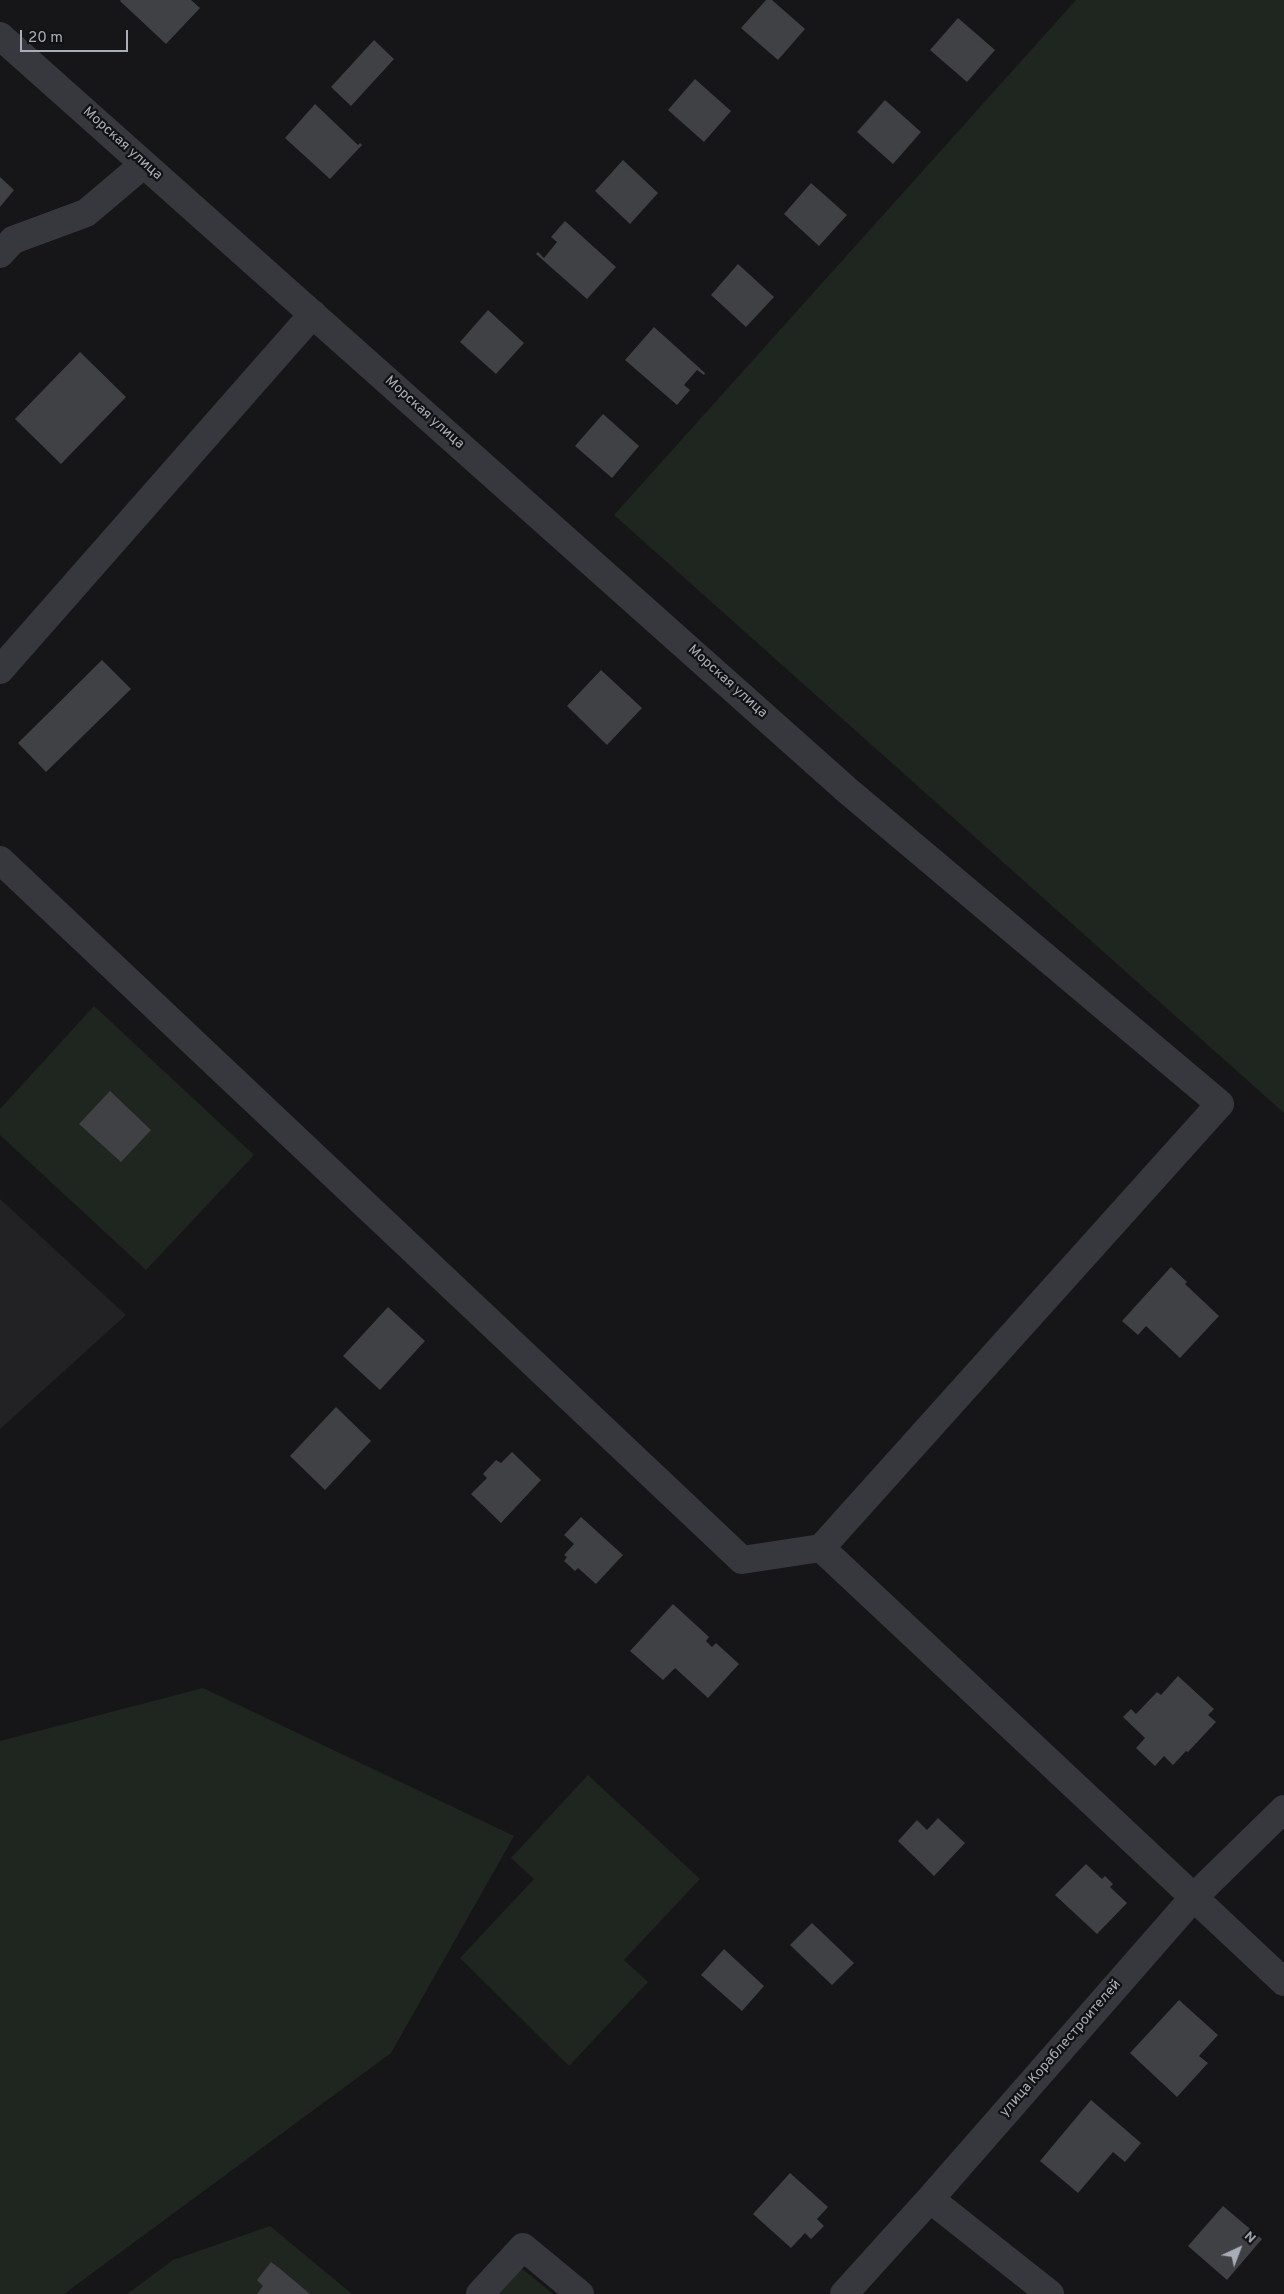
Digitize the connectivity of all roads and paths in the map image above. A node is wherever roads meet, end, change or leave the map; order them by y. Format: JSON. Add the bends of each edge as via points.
{"nodes":[{"id":1,"x":0,"y":36,"type":"edge"},
{"id":2,"x":144,"y":164,"type":"junction"},
{"id":3,"x":0,"y":254,"type":"edge"},
{"id":4,"x":313,"y":314,"type":"junction"},
{"id":5,"x":0,"y":670,"type":"edge"},
{"id":6,"x":0,"y":860,"type":"edge"},
{"id":7,"x":822,"y":1548,"type":"junction"},
{"id":8,"x":1284,"y":1809,"type":"edge"},
{"id":9,"x":1194,"y":1897,"type":"junction"},
{"id":10,"x":1284,"y":1982,"type":"edge"},
{"id":11,"x":930,"y":2199,"type":"junction"},
{"id":12,"x":480,"y":2294,"type":"edge"},
{"id":13,"x":580,"y":2294,"type":"edge"},
{"id":14,"x":844,"y":2294,"type":"edge"},
{"id":15,"x":1050,"y":2294,"type":"edge"}],
"edges":[{"from":1,"to":2,"type":"street","name":"Морская улица"},
{"from":2,"to":3,"type":"street","via":[[86,213],[13,240]]},
{"from":2,"to":4,"type":"street","name":"Морская улица"},
{"from":4,"to":5,"type":"street"},
{"from":4,"to":7,"type":"street","name":"Морская улица","via":[[848,791],[1220,1104]]},
{"from":6,"to":7,"type":"street","via":[[742,1560]]},
{"from":7,"to":9,"type":"street"},
{"from":8,"to":9,"type":"street","name":"улица Кораблестроителей"},
{"from":9,"to":10,"type":"street"},
{"from":9,"to":11,"type":"street","name":"улица Кораблестроителей"},
{"from":11,"to":14,"type":"street","name":"улица Кораблестроителей"},
{"from":11,"to":15,"type":"street"},
{"from":12,"to":13,"type":"street","via":[[523,2247]]}]}
